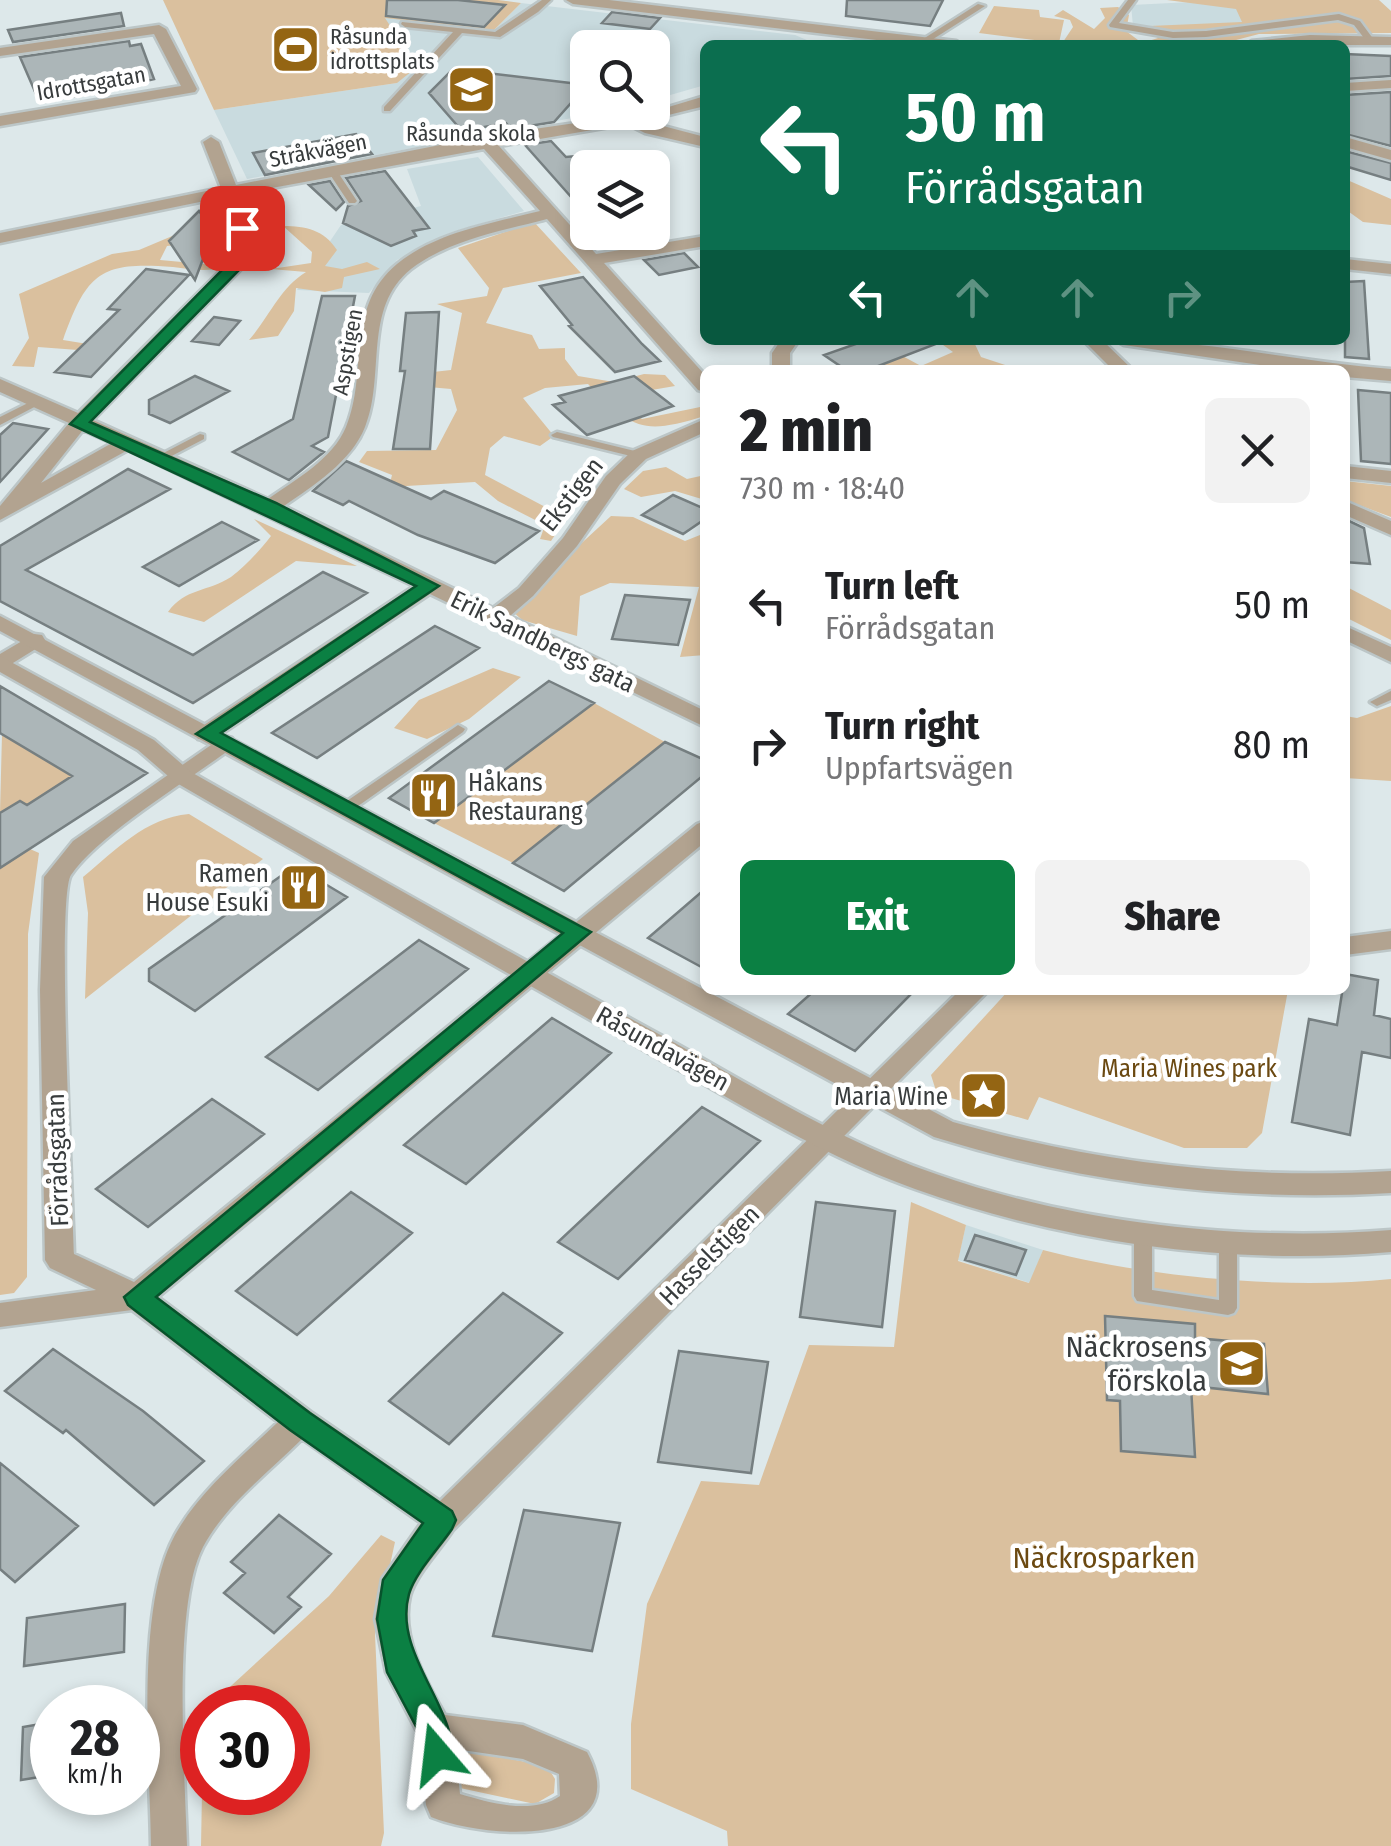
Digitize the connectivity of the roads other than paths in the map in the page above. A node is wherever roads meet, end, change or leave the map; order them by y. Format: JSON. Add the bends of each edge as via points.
{"nodes":[{"id":1,"x":547,"y":0,"type":"edge"},
{"id":2,"x":573,"y":0,"type":"edge"},
{"id":3,"x":713,"y":0,"type":"edge"},
{"id":4,"x":1132,"y":0,"type":"edge"},
{"id":5,"x":981,"y":6,"type":"dead end"},
{"id":6,"x":706,"y":16,"type":"junction"},
{"id":7,"x":405,"y":24,"type":"dead end"},
{"id":8,"x":459,"y":31,"type":"junction"},
{"id":9,"x":860,"y":34,"type":"junction"},
{"id":10,"x":851,"y":40,"type":"edge"},
{"id":11,"x":915,"y":40,"type":"edge"},
{"id":12,"x":926,"y":40,"type":"edge"},
{"id":13,"x":1293,"y":40,"type":"edge"},
{"id":14,"x":1370,"y":40,"type":"junction"},
{"id":15,"x":1391,"y":41,"type":"edge"},
{"id":16,"x":0,"y":52,"type":"edge"},
{"id":17,"x":1391,"y":84,"type":"edge"},
{"id":18,"x":1350,"y":86,"type":"edge"},
{"id":19,"x":700,"y":102,"type":"edge"},
{"id":20,"x":387,"y":110,"type":"dead end"},
{"id":21,"x":670,"y":110,"type":"edge"},
{"id":22,"x":0,"y":122,"type":"edge"},
{"id":23,"x":570,"y":129,"type":"edge"},
{"id":24,"x":650,"y":130,"type":"edge"},
{"id":25,"x":700,"y":141,"type":"edge"},
{"id":26,"x":211,"y":142,"type":"dead end"},
{"id":27,"x":486,"y":142,"type":"junction"},
{"id":28,"x":1350,"y":143,"type":"edge"},
{"id":29,"x":1391,"y":155,"type":"edge"},
{"id":30,"x":332,"y":170,"type":"junction"},
{"id":31,"x":234,"y":190,"type":"junction"},
{"id":32,"x":352,"y":202,"type":"dead end"},
{"id":33,"x":547,"y":214,"type":"junction"},
{"id":34,"x":0,"y":238,"type":"edge"},
{"id":35,"x":700,"y":243,"type":"edge"},
{"id":36,"x":588,"y":260,"type":"junction"},
{"id":37,"x":1350,"y":265,"type":"edge"},
{"id":38,"x":1391,"y":269,"type":"edge"},
{"id":39,"x":1097,"y":345,"type":"edge"},
{"id":40,"x":1159,"y":345,"type":"edge"},
{"id":41,"x":1119,"y":365,"type":"edge"},
{"id":42,"x":1297,"y":365,"type":"edge"},
{"id":43,"x":1350,"y":371,"type":"edge"},
{"id":44,"x":1391,"y":375,"type":"edge"},
{"id":45,"x":700,"y":381,"type":"edge"},
{"id":46,"x":0,"y":386,"type":"edge"},
{"id":47,"x":36,"y":402,"type":"junction"},
{"id":48,"x":0,"y":422,"type":"edge"},
{"id":49,"x":79,"y":424,"type":"junction"},
{"id":50,"x":700,"y":427,"type":"edge"},
{"id":51,"x":557,"y":436,"type":"dead end"},
{"id":52,"x":200,"y":437,"type":"dead end"},
{"id":53,"x":124,"y":444,"type":"junction"},
{"id":54,"x":640,"y":455,"type":"junction"},
{"id":55,"x":158,"y":459,"type":"junction"},
{"id":56,"x":1350,"y":472,"type":"edge"},
{"id":57,"x":1391,"y":476,"type":"edge"},
{"id":58,"x":42,"y":482,"type":"junction"},
{"id":59,"x":270,"y":507,"type":"junction"},
{"id":60,"x":1350,"y":509,"type":"edge"},
{"id":61,"x":5,"y":511,"type":"edge"},
{"id":62,"x":1391,"y":530,"type":"edge"},
{"id":63,"x":430,"y":586,"type":"junction"},
{"id":64,"x":494,"y":618,"type":"junction"},
{"id":65,"x":0,"y":622,"type":"edge"},
{"id":66,"x":1350,"y":635,"type":"edge"},
{"id":67,"x":34,"y":640,"type":"junction"},
{"id":68,"x":1391,"y":656,"type":"edge"},
{"id":69,"x":0,"y":664,"type":"edge"},
{"id":70,"x":1391,"y":695,"type":"edge"},
{"id":71,"x":1377,"y":702,"type":"dead end"},
{"id":72,"x":700,"y":718,"type":"edge"},
{"id":73,"x":458,"y":729,"type":"dead end"},
{"id":74,"x":215,"y":738,"type":"junction"},
{"id":75,"x":183,"y":777,"type":"junction"},
{"id":76,"x":346,"y":808,"type":"junction"},
{"id":77,"x":700,"y":832,"type":"edge"},
{"id":78,"x":579,"y":932,"type":"junction"},
{"id":79,"x":1391,"y":940,"type":"edge"},
{"id":80,"x":1350,"y":945,"type":"edge"},
{"id":81,"x":529,"y":975,"type":"junction"},
{"id":82,"x":971,"y":995,"type":"edge"},
{"id":83,"x":875,"y":1093,"type":"junction"},
{"id":84,"x":827,"y":1138,"type":"junction"},
{"id":85,"x":1391,"y":1182,"type":"edge"},
{"id":86,"x":1144,"y":1234,"type":"junction"},
{"id":87,"x":1391,"y":1241,"type":"edge"},
{"id":88,"x":1228,"y":1243,"type":"junction"},
{"id":89,"x":137,"y":1297,"type":"junction"},
{"id":90,"x":0,"y":1315,"type":"edge"},
{"id":91,"x":300,"y":1421,"type":"junction"},
{"id":92,"x":442,"y":1520,"type":"junction"},
{"id":93,"x":435,"y":1730,"type":"dead end"},
{"id":94,"x":169,"y":1846,"type":"edge"}],
"edges":[{"from":1,"to":8,"type":"lane","via":[[497,35]]},
{"from":2,"to":6,"type":"street"},
{"from":3,"to":6,"type":"street"},
{"from":4,"to":14,"type":"lane","via":[[1114,25],[1206,34],[1339,17],[1357,23]]},
{"from":5,"to":12,"type":"lane"},
{"from":6,"to":9,"type":"street"},
{"from":7,"to":8,"type":"lane"},
{"from":8,"to":20,"type":"lane"},
{"from":9,"to":10,"type":"street"},
{"from":9,"to":11,"type":"street"},
{"from":13,"to":14,"type":"street"},
{"from":14,"to":15,"type":"street"},
{"from":16,"to":22,"type":"street","name":"Idrottsgatan","via":[[158,29],[190,90]]},
{"from":17,"to":18,"type":"street"},
{"from":19,"to":21,"type":"street","name":"Stråkvägen"},
{"from":23,"to":27,"type":"street","name":"Stråkvägen"},
{"from":24,"to":25,"type":"street"},
{"from":26,"to":31,"type":"street"},
{"from":27,"to":30,"type":"street","name":"Stråkvägen"},
{"from":27,"to":33,"type":"street"},
{"from":28,"to":29,"type":"street"},
{"from":30,"to":31,"type":"street","name":"Stråkvägen"},
{"from":30,"to":32,"type":"lane"},
{"from":31,"to":34,"type":"street","name":"Stråkvägen"},
{"from":31,"to":49,"type":"street","via":[[240,261]]},
{"from":33,"to":36,"type":"street"},
{"from":33,"to":59,"type":"street","name":"Aspstigen","via":[[470,236],[396,274],[378,302],[349,442]]},
{"from":35,"to":36,"type":"street"},
{"from":36,"to":45,"type":"street"},
{"from":37,"to":38,"type":"street"},
{"from":39,"to":41,"type":"street"},
{"from":40,"to":42,"type":"street"},
{"from":43,"to":44,"type":"street"},
{"from":46,"to":47,"type":"street","name":"Erik Sandbergs gata"},
{"from":47,"to":48,"type":"lane"},
{"from":47,"to":49,"type":"street","name":"Erik Sandbergs gata"},
{"from":49,"to":53,"type":"street","name":"Erik Sandbergs gata"},
{"from":49,"to":58,"type":"street"},
{"from":50,"to":54,"type":"street","name":"Ekstigen"},
{"from":51,"to":54,"type":"lane"},
{"from":52,"to":55,"type":"lane"},
{"from":53,"to":55,"type":"street","name":"Erik Sandbergs gata"},
{"from":53,"to":58,"type":"street"},
{"from":54,"to":64,"type":"street","name":"Ekstigen","via":[[526,592]]},
{"from":55,"to":59,"type":"street","name":"Erik Sandbergs gata"},
{"from":56,"to":57,"type":"street"},
{"from":58,"to":61,"type":"street"},
{"from":59,"to":63,"type":"street","name":"Erik Sandbergs gata"},
{"from":60,"to":62,"type":"street"},
{"from":63,"to":64,"type":"street","name":"Erik Sandbergs gata"},
{"from":63,"to":74,"type":"street","name":"Förrådsgatan"},
{"from":64,"to":72,"type":"street","name":"Erik Sandbergs gata"},
{"from":65,"to":67,"type":"street"},
{"from":66,"to":68,"type":"street"},
{"from":67,"to":69,"type":"street"},
{"from":67,"to":74,"type":"street"},
{"from":69,"to":75,"type":"street","name":"Råsundavägen","via":[[146,746]]},
{"from":70,"to":71,"type":"lane"},
{"from":73,"to":76,"type":"lane"},
{"from":74,"to":75,"type":"street","name":"Förrådsgatan"},
{"from":74,"to":76,"type":"street"},
{"from":75,"to":81,"type":"street","name":"Råsundavägen"},
{"from":75,"to":89,"type":"street","name":"Förrådsgatan","via":[[82,847],[64,864],[55,891],[60,1260]]},
{"from":76,"to":78,"type":"street"},
{"from":77,"to":78,"type":"street"},
{"from":78,"to":81,"type":"street"},
{"from":78,"to":83,"type":"street"},
{"from":79,"to":80,"type":"street"},
{"from":81,"to":84,"type":"street","name":"Råsundavägen"},
{"from":81,"to":89,"type":"street"},
{"from":82,"to":83,"type":"street","name":"Hasselstigen"},
{"from":83,"to":84,"type":"street","name":"Hasselstigen"},
{"from":83,"to":85,"type":"street","via":[[944,1130],[1146,1180],[1295,1190]]},
{"from":84,"to":86,"type":"street","name":"Råsundavägen","via":[[953,1192]]},
{"from":84,"to":92,"type":"street","name":"Hasselstigen"},
{"from":86,"to":88,"type":"street","name":"Råsundavägen"},
{"from":86,"to":88,"type":"lane","via":[[1143,1296],[1228,1308]]},
{"from":87,"to":88,"type":"street","name":"Råsundavägen","via":[[1334,1247]]},
{"from":89,"to":90,"type":"street"},
{"from":89,"to":91,"type":"street","name":"Förrådsgatan"},
{"from":91,"to":92,"type":"street","name":"Förrådsgatan"},
{"from":91,"to":94,"type":"street","via":[[202,1520],[184,1550],[174,1593]]},
{"from":92,"to":93,"type":"street","via":[[394,1590],[392,1619],[403,1672]]}]}
